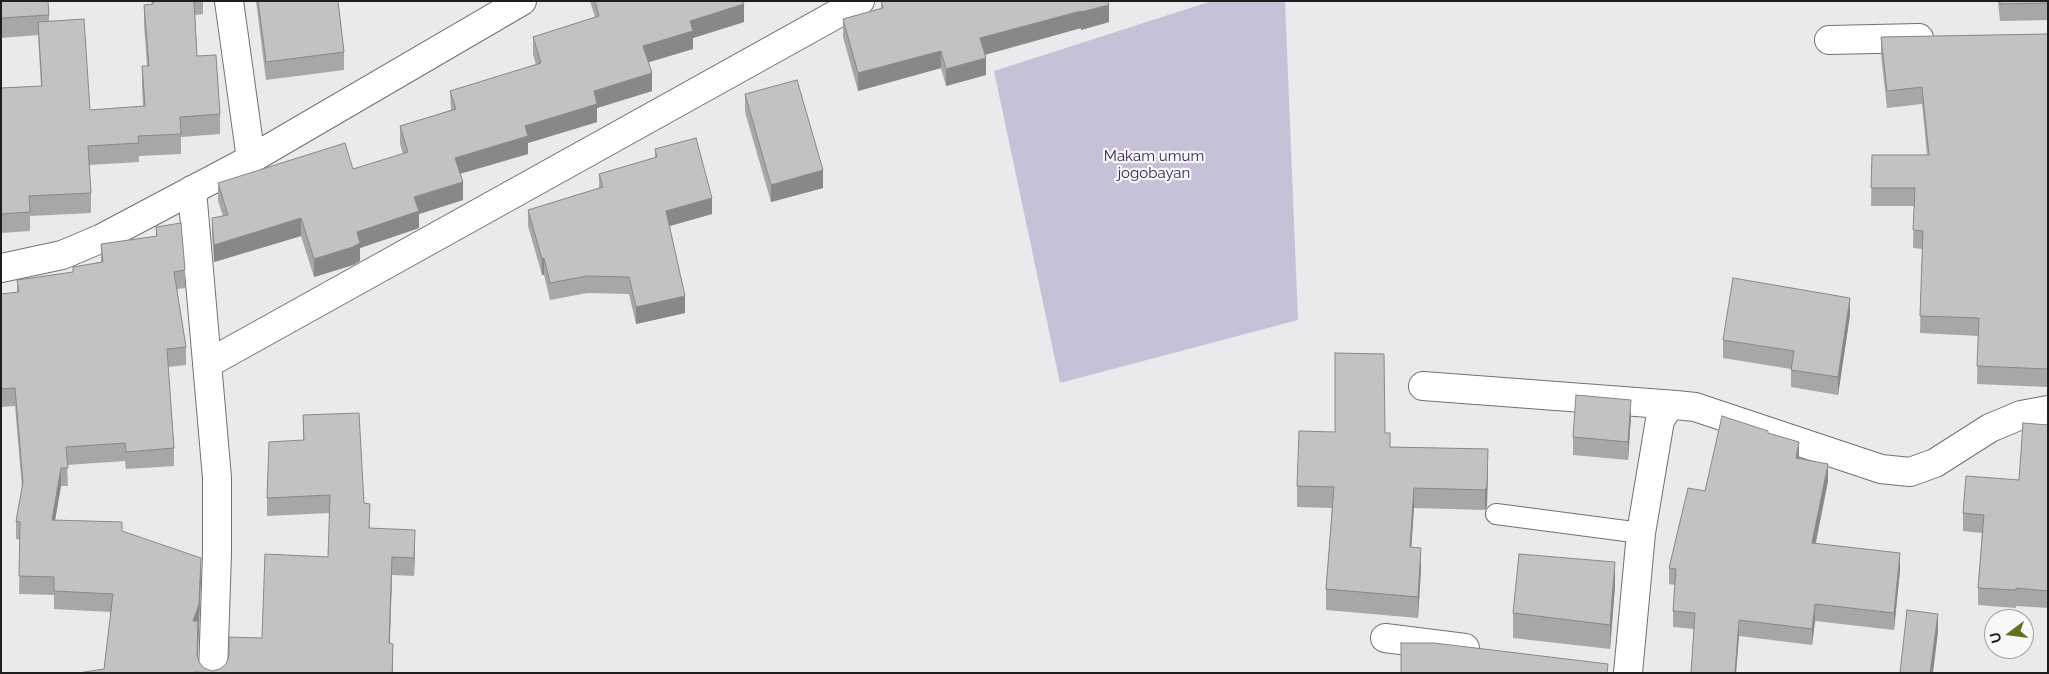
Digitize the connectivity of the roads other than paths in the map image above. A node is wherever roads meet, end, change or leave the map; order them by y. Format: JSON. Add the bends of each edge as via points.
{"nodes":[{"id":1,"x":229,"y":1,"type":"edge"},
{"id":2,"x":522,"y":1,"type":"edge"},
{"id":3,"x":860,"y":1,"type":"edge"},
{"id":4,"x":1948,"y":38,"type":"edge"},
{"id":5,"x":1829,"y":40,"type":"dead end"},
{"id":6,"x":251,"y":159,"type":"junction"},
{"id":7,"x":192,"y":190,"type":"junction"},
{"id":8,"x":1,"y":268,"type":"edge"},
{"id":9,"x":207,"y":364,"type":"junction"},
{"id":10,"x":1423,"y":386,"type":"dead end"},
{"id":11,"x":1676,"y":405,"type":"junction"},
{"id":12,"x":2048,"y":410,"type":"edge"},
{"id":13,"x":1496,"y":514,"type":"dead end"},
{"id":14,"x":1641,"y":533,"type":"junction"},
{"id":15,"x":1385,"y":638,"type":"dead end"},
{"id":16,"x":1492,"y":651,"type":"edge"},
{"id":17,"x":1599,"y":663,"type":"edge"},
{"id":18,"x":1628,"y":670,"type":"edge"},
{"id":19,"x":214,"y":673,"type":"edge"}],
"edges":[{"from":1,"to":6,"type":"street"},
{"from":2,"to":6,"type":"street"},
{"from":3,"to":9,"type":"street"},
{"from":4,"to":5,"type":"street"},
{"from":6,"to":7,"type":"street"},
{"from":7,"to":8,"type":"street","via":[[100,239],[62,255]]},
{"from":7,"to":9,"type":"street"},
{"from":9,"to":19,"type":"street","via":[[217,478]]},
{"from":10,"to":11,"type":"street"},
{"from":11,"to":12,"type":"street","via":[[1695,407],[1881,469],[1910,472],[1935,463],[1990,428],[2021,415]]},
{"from":11,"to":14,"type":"street","via":[[1668,408],[1660,420]]},
{"from":13,"to":14,"type":"lane"},
{"from":14,"to":18,"type":"street"},
{"from":15,"to":16,"type":"street"},
{"from":17,"to":18,"type":"street"}]}
